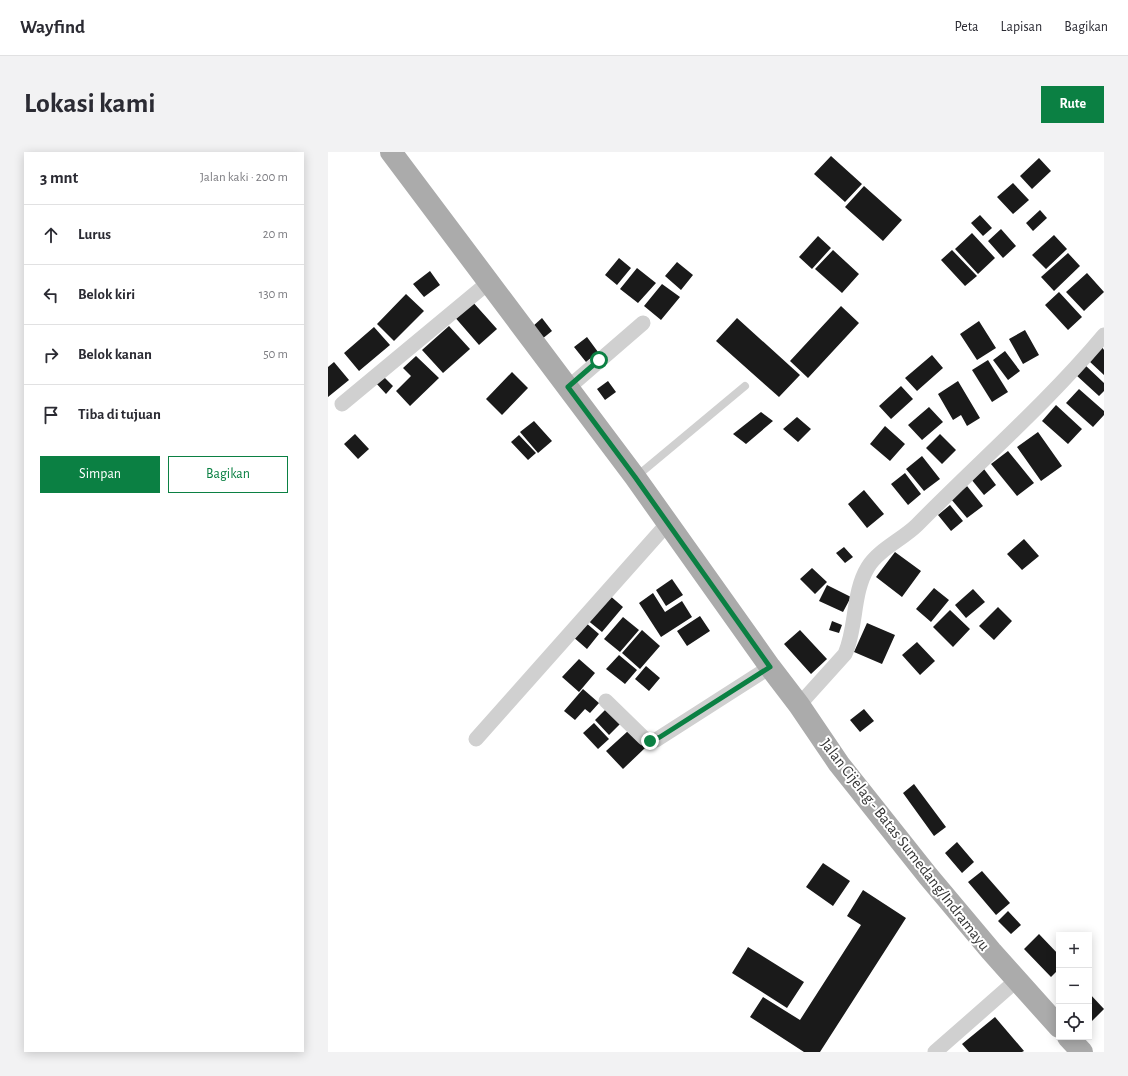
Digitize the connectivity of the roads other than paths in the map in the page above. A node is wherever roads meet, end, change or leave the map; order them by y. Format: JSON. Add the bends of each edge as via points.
{"nodes":[{"id":1,"x":391,"y":152,"type":"edge"},
{"id":2,"x":489,"y":282,"type":"junction"},
{"id":3,"x":643,"y":323,"type":"dead end"},
{"id":4,"x":1104,"y":335,"type":"edge"},
{"id":5,"x":745,"y":386,"type":"dead end"},
{"id":6,"x":568,"y":387,"type":"junction"},
{"id":7,"x":342,"y":404,"type":"dead end"},
{"id":8,"x":635,"y":477,"type":"junction"},
{"id":9,"x":668,"y":523,"type":"junction"},
{"id":10,"x":770,"y":667,"type":"junction"},
{"id":11,"x":606,"y":701,"type":"dead end"},
{"id":12,"x":799,"y":705,"type":"junction"},
{"id":13,"x":476,"y":739,"type":"dead end"},
{"id":14,"x":1017,"y":980,"type":"junction"},
{"id":15,"x":1056,"y":1024,"type":"edge"},
{"id":16,"x":1071,"y":1040,"type":"edge"},
{"id":17,"x":935,"y":1052,"type":"edge"},
{"id":18,"x":1082,"y":1052,"type":"edge"}],
"edges":[{"from":1,"to":2,"type":"main road","name":"Jalan Cijelag - Batas Sumedang/Indramayu"},
{"from":2,"to":6,"type":"main road","name":"Jalan Cijelag - Batas Sumedang/Indramayu"},
{"from":2,"to":7,"type":"street"},
{"from":3,"to":6,"type":"street"},
{"from":4,"to":12,"type":"street","via":[[1026,420],[914,528],[873,560],[866,570],[859,591],[845,654]]},
{"from":5,"to":8,"type":"lane"},
{"from":6,"to":8,"type":"main road","name":"Jalan Cijelag - Batas Sumedang/Indramayu"},
{"from":8,"to":9,"type":"main road","name":"Jalan Cijelag - Batas Sumedang/Indramayu"},
{"from":9,"to":10,"type":"main road","name":"Jalan Cijelag - Batas Sumedang/Indramayu"},
{"from":9,"to":13,"type":"street"},
{"from":10,"to":11,"type":"street","via":[[656,740],[644,738]]},
{"from":10,"to":12,"type":"main road","name":"Jalan Cijelag - Batas Sumedang/Indramayu"},
{"from":12,"to":14,"type":"main road","name":"Jalan Cijelag - Batas Sumedang/Indramayu","via":[[839,764],[928,876]]},
{"from":14,"to":15,"type":"main road","name":"Jalan Cijelag - Batas Sumedang/Indramayu"},
{"from":14,"to":17,"type":"street"},
{"from":16,"to":18,"type":"main road"}]}
